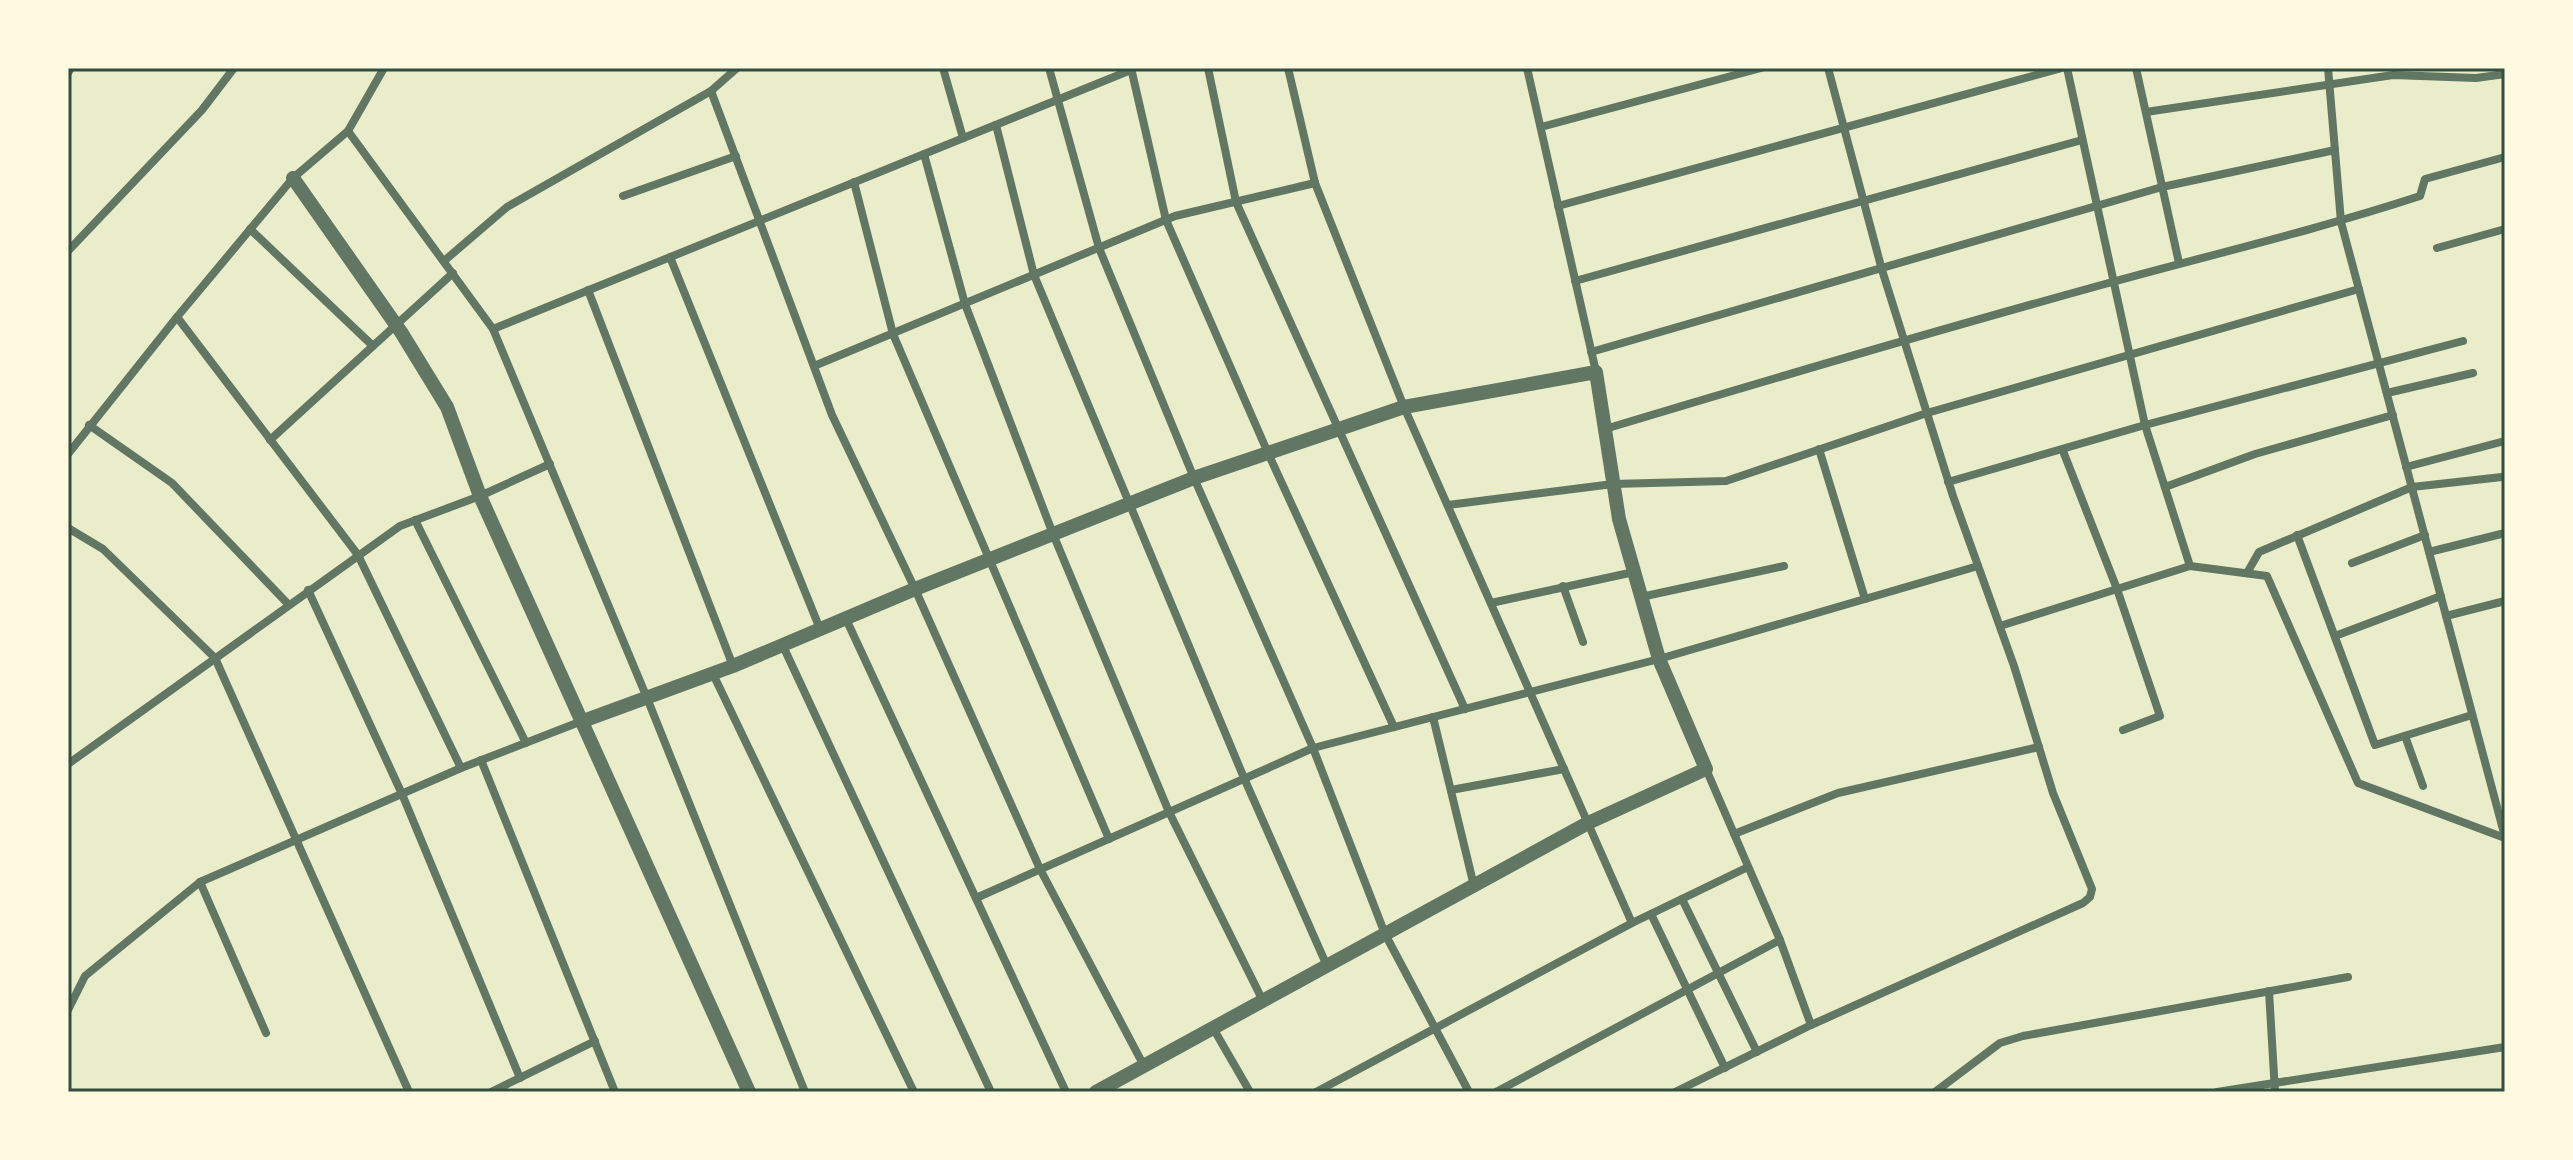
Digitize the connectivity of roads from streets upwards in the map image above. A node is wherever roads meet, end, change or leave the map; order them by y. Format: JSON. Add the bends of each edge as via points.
{"nodes":[{"id":1,"x":234,"y":68,"type":"edge"},
{"id":2,"x":384,"y":68,"type":"edge"},
{"id":3,"x":737,"y":68,"type":"edge"},
{"id":4,"x":943,"y":68,"type":"edge"},
{"id":5,"x":1049,"y":68,"type":"edge"},
{"id":6,"x":1208,"y":68,"type":"edge"},
{"id":7,"x":1288,"y":68,"type":"edge"},
{"id":8,"x":1527,"y":68,"type":"edge"},
{"id":9,"x":1761,"y":68,"type":"edge"},
{"id":10,"x":1828,"y":68,"type":"edge"},
{"id":11,"x":2064,"y":68,"type":"edge"},
{"id":12,"x":2136,"y":68,"type":"edge"},
{"id":13,"x":2328,"y":68,"type":"edge"},
{"id":14,"x":1131,"y":69,"type":"edge"},
{"id":15,"x":2392,"y":72,"type":"edge"},
{"id":16,"x":2505,"y":74,"type":"edge"},
{"id":17,"x":2330,"y":86,"type":"junction"},
{"id":18,"x":711,"y":91,"type":"junction"},
{"id":19,"x":1057,"y":100,"type":"junction"},
{"id":20,"x":2146,"y":112,"type":"junction"},
{"id":21,"x":996,"y":125,"type":"junction"},
{"id":22,"x":1541,"y":127,"type":"junction"},
{"id":23,"x":1844,"y":128,"type":"junction"},
{"id":24,"x":348,"y":131,"type":"junction"},
{"id":25,"x":963,"y":138,"type":"junction"},
{"id":26,"x":2082,"y":140,"type":"junction"},
{"id":27,"x":2335,"y":150,"type":"junction"},
{"id":28,"x":924,"y":154,"type":"junction"},
{"id":29,"x":736,"y":156,"type":"junction"},
{"id":30,"x":2505,"y":157,"type":"edge"},
{"id":31,"x":293,"y":178,"type":"junction"},
{"id":32,"x":854,"y":182,"type":"junction"},
{"id":33,"x":1315,"y":183,"type":"junction"},
{"id":34,"x":2162,"y":187,"type":"junction"},
{"id":35,"x":623,"y":196,"type":"dead end"},
{"id":36,"x":1863,"y":201,"type":"junction"},
{"id":37,"x":1236,"y":202,"type":"junction"},
{"id":38,"x":1558,"y":206,"type":"junction"},
{"id":39,"x":2097,"y":206,"type":"junction"},
{"id":40,"x":761,"y":219,"type":"junction"},
{"id":41,"x":1166,"y":220,"type":"junction"},
{"id":42,"x":2341,"y":222,"type":"junction"},
{"id":43,"x":250,"y":229,"type":"junction"},
{"id":44,"x":2505,"y":229,"type":"edge"},
{"id":45,"x":1099,"y":248,"type":"junction"},
{"id":46,"x":2437,"y":248,"type":"dead end"},
{"id":47,"x":68,"y":251,"type":"edge"},
{"id":48,"x":670,"y":257,"type":"junction"},
{"id":49,"x":444,"y":261,"type":"junction"},
{"id":50,"x":2179,"y":263,"type":"junction"},
{"id":51,"x":1882,"y":270,"type":"junction"},
{"id":52,"x":453,"y":273,"type":"junction"},
{"id":53,"x":1034,"y":275,"type":"junction"},
{"id":54,"x":1575,"y":281,"type":"junction"},
{"id":55,"x":2113,"y":281,"type":"junction"},
{"id":56,"x":2359,"y":289,"type":"junction"},
{"id":57,"x":588,"y":290,"type":"junction"},
{"id":58,"x":965,"y":304,"type":"junction"},
{"id":59,"x":177,"y":317,"type":"junction"},
{"id":60,"x":396,"y":325,"type":"junction"},
{"id":61,"x":493,"y":329,"type":"junction"},
{"id":62,"x":893,"y":334,"type":"junction"},
{"id":63,"x":1904,"y":340,"type":"junction"},
{"id":64,"x":2463,"y":341,"type":"dead end"},
{"id":65,"x":373,"y":346,"type":"junction"},
{"id":66,"x":1591,"y":352,"type":"junction"},
{"id":67,"x":2129,"y":355,"type":"junction"},
{"id":68,"x":2379,"y":363,"type":"junction"},
{"id":69,"x":814,"y":366,"type":"junction"},
{"id":70,"x":1596,"y":372,"type":"junction"},
{"id":71,"x":2473,"y":373,"type":"dead end"},
{"id":72,"x":2387,"y":393,"type":"junction"},
{"id":73,"x":1404,"y":407,"type":"junction"},
{"id":74,"x":1927,"y":413,"type":"junction"},
{"id":75,"x":2393,"y":415,"type":"junction"},
{"id":76,"x":89,"y":425,"type":"junction"},
{"id":77,"x":2145,"y":425,"type":"junction"},
{"id":78,"x":1339,"y":429,"type":"junction"},
{"id":79,"x":1605,"y":429,"type":"junction"},
{"id":80,"x":270,"y":440,"type":"junction"},
{"id":81,"x":2501,"y":442,"type":"dead end"},
{"id":82,"x":1819,"y":449,"type":"junction"},
{"id":83,"x":2063,"y":451,"type":"junction"},
{"id":84,"x":1268,"y":453,"type":"junction"},
{"id":85,"x":68,"y":454,"type":"edge"},
{"id":86,"x":550,"y":464,"type":"junction"},
{"id":87,"x":2406,"y":467,"type":"junction"},
{"id":88,"x":2502,"y":477,"type":"dead end"},
{"id":89,"x":1194,"y":478,"type":"junction"},
{"id":90,"x":1948,"y":482,"type":"junction"},
{"id":91,"x":1613,"y":484,"type":"junction"},
{"id":92,"x":2165,"y":487,"type":"junction"},
{"id":93,"x":2412,"y":487,"type":"junction"},
{"id":94,"x":480,"y":496,"type":"junction"},
{"id":95,"x":1131,"y":503,"type":"junction"},
{"id":96,"x":1448,"y":505,"type":"junction"},
{"id":97,"x":415,"y":520,"type":"junction"},
{"id":98,"x":68,"y":528,"type":"edge"},
{"id":99,"x":2505,"y":533,"type":"edge"},
{"id":100,"x":1053,"y":534,"type":"junction"},
{"id":101,"x":2297,"y":535,"type":"junction"},
{"id":102,"x":2425,"y":535,"type":"junction"},
{"id":103,"x":2429,"y":552,"type":"junction"},
{"id":104,"x":358,"y":555,"type":"junction"},
{"id":105,"x":990,"y":560,"type":"junction"},
{"id":106,"x":2352,"y":563,"type":"dead end"},
{"id":107,"x":1784,"y":566,"type":"dead end"},
{"id":108,"x":1978,"y":566,"type":"junction"},
{"id":109,"x":2190,"y":566,"type":"junction"},
{"id":110,"x":1634,"y":572,"type":"junction"},
{"id":111,"x":2247,"y":573,"type":"junction"},
{"id":112,"x":1563,"y":586,"type":"junction"},
{"id":113,"x":915,"y":589,"type":"junction"},
{"id":114,"x":2117,"y":589,"type":"junction"},
{"id":115,"x":308,"y":590,"type":"junction"},
{"id":116,"x":2441,"y":596,"type":"junction"},
{"id":117,"x":1641,"y":597,"type":"junction"},
{"id":118,"x":1865,"y":599,"type":"junction"},
{"id":119,"x":2505,"y":601,"type":"edge"},
{"id":120,"x":1491,"y":603,"type":"junction"},
{"id":121,"x":289,"y":605,"type":"junction"},
{"id":122,"x":2446,"y":616,"type":"junction"},
{"id":123,"x":846,"y":619,"type":"junction"},
{"id":124,"x":2000,"y":626,"type":"junction"},
{"id":125,"x":820,"y":629,"type":"junction"},
{"id":126,"x":2335,"y":636,"type":"junction"},
{"id":127,"x":1583,"y":642,"type":"dead end"},
{"id":128,"x":783,"y":646,"type":"junction"},
{"id":129,"x":215,"y":658,"type":"junction"},
{"id":130,"x":1659,"y":659,"type":"junction"},
{"id":131,"x":733,"y":666,"type":"junction"},
{"id":132,"x":713,"y":674,"type":"junction"},
{"id":133,"x":1530,"y":692,"type":"junction"},
{"id":134,"x":647,"y":698,"type":"junction"},
{"id":135,"x":1465,"y":709,"type":"junction"},
{"id":136,"x":2472,"y":715,"type":"junction"},
{"id":137,"x":1433,"y":717,"type":"junction"},
{"id":138,"x":583,"y":721,"type":"junction"},
{"id":139,"x":1394,"y":727,"type":"junction"},
{"id":140,"x":2123,"y":730,"type":"dead end"},
{"id":141,"x":2405,"y":736,"type":"junction"},
{"id":142,"x":526,"y":743,"type":"junction"},
{"id":143,"x":2039,"y":747,"type":"junction"},
{"id":144,"x":1313,"y":748,"type":"junction"},
{"id":145,"x":481,"y":760,"type":"junction"},
{"id":146,"x":68,"y":764,"type":"edge"},
{"id":147,"x":461,"y":768,"type":"junction"},
{"id":148,"x":1564,"y":769,"type":"junction"},
{"id":149,"x":1706,"y":769,"type":"junction"},
{"id":150,"x":1244,"y":778,"type":"junction"},
{"id":151,"x":2423,"y":786,"type":"dead end"},
{"id":152,"x":1451,"y":790,"type":"junction"},
{"id":153,"x":402,"y":794,"type":"junction"},
{"id":154,"x":1169,"y":812,"type":"junction"},
{"id":155,"x":1588,"y":823,"type":"junction"},
{"id":156,"x":1734,"y":834,"type":"junction"},
{"id":157,"x":2505,"y":838,"type":"edge"},
{"id":158,"x":1109,"y":839,"type":"junction"},
{"id":159,"x":295,"y":841,"type":"junction"},
{"id":160,"x":1748,"y":867,"type":"junction"},
{"id":161,"x":1040,"y":869,"type":"junction"},
{"id":162,"x":200,"y":882,"type":"junction"},
{"id":163,"x":1474,"y":886,"type":"junction"},
{"id":164,"x":976,"y":898,"type":"junction"},
{"id":165,"x":1682,"y":899,"type":"junction"},
{"id":166,"x":1651,"y":914,"type":"junction"},
{"id":167,"x":1632,"y":923,"type":"junction"},
{"id":168,"x":1385,"y":934,"type":"junction"},
{"id":169,"x":1780,"y":940,"type":"junction"},
{"id":170,"x":1327,"y":966,"type":"junction"},
{"id":171,"x":1719,"y":973,"type":"junction"},
{"id":172,"x":2348,"y":977,"type":"dead end"},
{"id":173,"x":1689,"y":989,"type":"junction"},
{"id":174,"x":2269,"y":991,"type":"junction"},
{"id":175,"x":1263,"y":1001,"type":"junction"},
{"id":176,"x":68,"y":1010,"type":"edge"},
{"id":177,"x":1811,"y":1025,"type":"junction"},
{"id":178,"x":1213,"y":1028,"type":"junction"},
{"id":179,"x":1435,"y":1028,"type":"junction"},
{"id":180,"x":266,"y":1033,"type":"dead end"},
{"id":181,"x":595,"y":1041,"type":"junction"},
{"id":182,"x":2505,"y":1047,"type":"edge"},
{"id":183,"x":1757,"y":1052,"type":"junction"},
{"id":184,"x":1144,"y":1066,"type":"junction"},
{"id":185,"x":1725,"y":1068,"type":"junction"},
{"id":186,"x":520,"y":1078,"type":"junction"},
{"id":187,"x":2274,"y":1087,"type":"edge"},
{"id":188,"x":409,"y":1092,"type":"edge"},
{"id":189,"x":491,"y":1092,"type":"edge"},
{"id":190,"x":615,"y":1092,"type":"edge"},
{"id":191,"x":749,"y":1092,"type":"edge"},
{"id":192,"x":805,"y":1092,"type":"edge"},
{"id":193,"x":914,"y":1092,"type":"edge"},
{"id":194,"x":991,"y":1092,"type":"edge"},
{"id":195,"x":1066,"y":1092,"type":"edge"},
{"id":196,"x":1096,"y":1092,"type":"edge"},
{"id":197,"x":1250,"y":1092,"type":"edge"},
{"id":198,"x":1316,"y":1092,"type":"edge"},
{"id":199,"x":1469,"y":1092,"type":"edge"},
{"id":200,"x":1496,"y":1092,"type":"edge"},
{"id":201,"x":1675,"y":1092,"type":"edge"},
{"id":202,"x":1935,"y":1092,"type":"edge"},
{"id":203,"x":2217,"y":1092,"type":"edge"}],
"edges":[{"from":1,"to":47,"type":"street","via":[[202,110]]},
{"from":2,"to":24,"type":"street"},
{"from":3,"to":18,"type":"street"},
{"from":4,"to":25,"type":"street"},
{"from":5,"to":19,"type":"street"},
{"from":6,"to":37,"type":"street"},
{"from":7,"to":33,"type":"street"},
{"from":8,"to":22,"type":"street"},
{"from":9,"to":22,"type":"street"},
{"from":10,"to":23,"type":"street"},
{"from":11,"to":23,"type":"street"},
{"from":11,"to":26,"type":"street"},
{"from":12,"to":20,"type":"street"},
{"from":13,"to":17,"type":"street"},
{"from":14,"to":19,"type":"street"},
{"from":14,"to":41,"type":"street"},
{"from":15,"to":16,"type":"street","via":[[2476,78]]},
{"from":15,"to":17,"type":"street"},
{"from":17,"to":20,"type":"street"},
{"from":17,"to":27,"type":"street"},
{"from":18,"to":29,"type":"street"},
{"from":18,"to":49,"type":"street","via":[[507,207]]},
{"from":19,"to":21,"type":"street"},
{"from":19,"to":45,"type":"street"},
{"from":20,"to":34,"type":"street"},
{"from":21,"to":25,"type":"street"},
{"from":21,"to":53,"type":"street"},
{"from":22,"to":38,"type":"street"},
{"from":23,"to":36,"type":"street"},
{"from":23,"to":38,"type":"street"},
{"from":24,"to":31,"type":"street"},
{"from":24,"to":49,"type":"street"},
{"from":25,"to":28,"type":"street"},
{"from":26,"to":36,"type":"street"},
{"from":26,"to":39,"type":"street"},
{"from":27,"to":34,"type":"street"},
{"from":27,"to":42,"type":"street"},
{"from":28,"to":32,"type":"street"},
{"from":28,"to":58,"type":"street"},
{"from":29,"to":35,"type":"street"},
{"from":29,"to":40,"type":"street"},
{"from":30,"to":42,"type":"street","via":[[2425,179],[2420,196]]},
{"from":31,"to":43,"type":"street"},
{"from":31,"to":60,"type":"street"},
{"from":32,"to":40,"type":"street"},
{"from":32,"to":62,"type":"street"},
{"from":33,"to":37,"type":"street"},
{"from":33,"to":73,"type":"street"},
{"from":34,"to":39,"type":"street"},
{"from":34,"to":50,"type":"street"},
{"from":36,"to":51,"type":"street"},
{"from":36,"to":54,"type":"street"},
{"from":37,"to":41,"type":"street"},
{"from":37,"to":78,"type":"street"},
{"from":38,"to":54,"type":"street"},
{"from":39,"to":51,"type":"street"},
{"from":39,"to":55,"type":"street"},
{"from":40,"to":48,"type":"street"},
{"from":40,"to":69,"type":"street"},
{"from":41,"to":45,"type":"street"},
{"from":41,"to":84,"type":"street"},
{"from":42,"to":50,"type":"street"},
{"from":42,"to":56,"type":"street"},
{"from":43,"to":59,"type":"street"},
{"from":43,"to":65,"type":"street"},
{"from":44,"to":46,"type":"street"},
{"from":45,"to":53,"type":"street"},
{"from":45,"to":89,"type":"street"},
{"from":48,"to":57,"type":"street"},
{"from":48,"to":125,"type":"street"},
{"from":49,"to":52,"type":"street"},
{"from":50,"to":55,"type":"street"},
{"from":51,"to":63,"type":"street"},
{"from":51,"to":66,"type":"street"},
{"from":52,"to":60,"type":"street"},
{"from":52,"to":61,"type":"street"},
{"from":53,"to":58,"type":"street"},
{"from":53,"to":95,"type":"street"},
{"from":54,"to":66,"type":"street"},
{"from":55,"to":63,"type":"street"},
{"from":55,"to":67,"type":"street"},
{"from":56,"to":67,"type":"street"},
{"from":56,"to":68,"type":"street"},
{"from":57,"to":61,"type":"street"},
{"from":57,"to":131,"type":"street"},
{"from":58,"to":62,"type":"street"},
{"from":58,"to":100,"type":"street"},
{"from":59,"to":76,"type":"street"},
{"from":59,"to":80,"type":"street"},
{"from":60,"to":65,"type":"street"},
{"from":60,"to":94,"type":"street","via":[[447,407]]},
{"from":61,"to":86,"type":"street"},
{"from":62,"to":69,"type":"street"},
{"from":62,"to":105,"type":"street"},
{"from":63,"to":74,"type":"street"},
{"from":63,"to":79,"type":"street"},
{"from":64,"to":68,"type":"street"},
{"from":65,"to":80,"type":"street"},
{"from":66,"to":70,"type":"street"},
{"from":67,"to":74,"type":"street"},
{"from":67,"to":77,"type":"street"},
{"from":68,"to":72,"type":"street"},
{"from":68,"to":77,"type":"street"},
{"from":69,"to":113,"type":"street"},
{"from":70,"to":73,"type":"street"},
{"from":70,"to":79,"type":"street"},
{"from":71,"to":72,"type":"street"},
{"from":72,"to":75,"type":"street"},
{"from":73,"to":78,"type":"street"},
{"from":73,"to":96,"type":"street"},
{"from":74,"to":82,"type":"street"},
{"from":74,"to":90,"type":"street"},
{"from":75,"to":87,"type":"street"},
{"from":75,"to":92,"type":"street","via":[[2255,454]]},
{"from":76,"to":85,"type":"street"},
{"from":76,"to":121,"type":"street","via":[[172,483]]},
{"from":77,"to":83,"type":"street"},
{"from":77,"to":92,"type":"street"},
{"from":78,"to":84,"type":"street"},
{"from":78,"to":135,"type":"street"},
{"from":79,"to":91,"type":"street"},
{"from":80,"to":104,"type":"street"},
{"from":81,"to":87,"type":"street"},
{"from":82,"to":91,"type":"street","via":[[1726,481]]},
{"from":82,"to":118,"type":"street"},
{"from":83,"to":90,"type":"street"},
{"from":83,"to":114,"type":"street"},
{"from":84,"to":89,"type":"street"},
{"from":84,"to":139,"type":"street"},
{"from":86,"to":94,"type":"street"},
{"from":86,"to":134,"type":"street"},
{"from":87,"to":93,"type":"street"},
{"from":88,"to":93,"type":"street"},
{"from":89,"to":95,"type":"street"},
{"from":89,"to":144,"type":"street"},
{"from":90,"to":108,"type":"street"},
{"from":91,"to":96,"type":"street"},
{"from":91,"to":110,"type":"street"},
{"from":92,"to":109,"type":"street"},
{"from":93,"to":101,"type":"street"},
{"from":93,"to":102,"type":"street"},
{"from":94,"to":97,"type":"street"},
{"from":94,"to":138,"type":"street"},
{"from":95,"to":100,"type":"street"},
{"from":95,"to":150,"type":"street"},
{"from":96,"to":120,"type":"street"},
{"from":97,"to":104,"type":"street"},
{"from":97,"to":142,"type":"street"},
{"from":98,"to":129,"type":"street","via":[[103,549]]},
{"from":99,"to":103,"type":"street"},
{"from":100,"to":105,"type":"street"},
{"from":100,"to":154,"type":"street"},
{"from":101,"to":111,"type":"street","via":[[2259,552]]},
{"from":101,"to":126,"type":"street"},
{"from":102,"to":103,"type":"street"},
{"from":102,"to":106,"type":"street"},
{"from":103,"to":116,"type":"street"},
{"from":104,"to":115,"type":"street"},
{"from":104,"to":147,"type":"street"},
{"from":105,"to":113,"type":"street"},
{"from":105,"to":158,"type":"street"},
{"from":107,"to":117,"type":"street"},
{"from":108,"to":118,"type":"street"},
{"from":108,"to":124,"type":"street"},
{"from":109,"to":111,"type":"street"},
{"from":109,"to":114,"type":"street"},
{"from":110,"to":112,"type":"street"},
{"from":110,"to":117,"type":"street"},
{"from":111,"to":157,"type":"street","via":[[2267,576],[2358,783]]},
{"from":112,"to":120,"type":"street"},
{"from":112,"to":127,"type":"street"},
{"from":113,"to":123,"type":"street"},
{"from":113,"to":161,"type":"street"},
{"from":114,"to":124,"type":"street"},
{"from":114,"to":140,"type":"street","via":[[2160,716]]},
{"from":115,"to":121,"type":"street"},
{"from":115,"to":153,"type":"street"},
{"from":116,"to":122,"type":"street"},
{"from":116,"to":126,"type":"street"},
{"from":117,"to":130,"type":"street"},
{"from":118,"to":130,"type":"street"},
{"from":119,"to":122,"type":"street"},
{"from":120,"to":133,"type":"street"},
{"from":121,"to":129,"type":"street"},
{"from":122,"to":136,"type":"street"},
{"from":123,"to":125,"type":"street"},
{"from":123,"to":164,"type":"street"},
{"from":124,"to":143,"type":"street"},
{"from":125,"to":128,"type":"street"},
{"from":126,"to":141,"type":"street","via":[[2375,745]]},
{"from":128,"to":131,"type":"street"},
{"from":128,"to":194,"type":"street"},
{"from":129,"to":146,"type":"street"},
{"from":129,"to":159,"type":"street"},
{"from":130,"to":133,"type":"street"},
{"from":130,"to":149,"type":"street"},
{"from":131,"to":132,"type":"street"},
{"from":132,"to":134,"type":"street"},
{"from":132,"to":193,"type":"street"},
{"from":133,"to":135,"type":"street"},
{"from":133,"to":148,"type":"street"},
{"from":134,"to":138,"type":"street"},
{"from":134,"to":192,"type":"street"},
{"from":135,"to":137,"type":"street"},
{"from":136,"to":141,"type":"street"},
{"from":136,"to":157,"type":"street"},
{"from":137,"to":139,"type":"street"},
{"from":137,"to":152,"type":"street"},
{"from":138,"to":142,"type":"street"},
{"from":138,"to":191,"type":"street"},
{"from":139,"to":144,"type":"street"},
{"from":141,"to":151,"type":"street"},
{"from":142,"to":145,"type":"street"},
{"from":143,"to":156,"type":"street","via":[[1838,793]]},
{"from":143,"to":177,"type":"street","via":[[2092,889],[2090,897]]},
{"from":144,"to":150,"type":"street"},
{"from":144,"to":168,"type":"street"},
{"from":145,"to":147,"type":"street"},
{"from":145,"to":181,"type":"street"},
{"from":147,"to":153,"type":"street"},
{"from":148,"to":152,"type":"street"},
{"from":148,"to":155,"type":"street"},
{"from":149,"to":155,"type":"street"},
{"from":149,"to":156,"type":"street"},
{"from":150,"to":154,"type":"street"},
{"from":150,"to":170,"type":"street"},
{"from":152,"to":163,"type":"street"},
{"from":153,"to":159,"type":"street"},
{"from":153,"to":186,"type":"street"},
{"from":154,"to":158,"type":"street"},
{"from":154,"to":175,"type":"street"},
{"from":155,"to":163,"type":"street"},
{"from":155,"to":167,"type":"street"},
{"from":156,"to":160,"type":"street"},
{"from":158,"to":161,"type":"street"},
{"from":159,"to":162,"type":"street"},
{"from":159,"to":188,"type":"street"},
{"from":160,"to":165,"type":"street"},
{"from":160,"to":169,"type":"street"},
{"from":161,"to":164,"type":"street"},
{"from":161,"to":184,"type":"street"},
{"from":162,"to":176,"type":"street","via":[[85,976]]},
{"from":162,"to":180,"type":"street"},
{"from":163,"to":168,"type":"street"},
{"from":164,"to":195,"type":"street"},
{"from":165,"to":166,"type":"street"},
{"from":165,"to":171,"type":"street"},
{"from":166,"to":167,"type":"street"},
{"from":166,"to":173,"type":"street"},
{"from":167,"to":179,"type":"street"},
{"from":168,"to":170,"type":"street"},
{"from":168,"to":179,"type":"street"},
{"from":169,"to":171,"type":"street"},
{"from":169,"to":177,"type":"street"},
{"from":170,"to":175,"type":"street"},
{"from":171,"to":173,"type":"street"},
{"from":171,"to":183,"type":"street"},
{"from":172,"to":174,"type":"street"},
{"from":173,"to":185,"type":"street"},
{"from":173,"to":200,"type":"street"},
{"from":174,"to":187,"type":"street"},
{"from":174,"to":202,"type":"street","via":[[2023,1036],[2000,1043]]},
{"from":175,"to":178,"type":"street"},
{"from":177,"to":183,"type":"street"},
{"from":178,"to":184,"type":"street"},
{"from":178,"to":197,"type":"street"},
{"from":179,"to":198,"type":"street"},
{"from":179,"to":199,"type":"street"},
{"from":181,"to":186,"type":"street"},
{"from":181,"to":190,"type":"street"},
{"from":182,"to":187,"type":"street"},
{"from":183,"to":185,"type":"street"},
{"from":184,"to":196,"type":"street"},
{"from":185,"to":201,"type":"street"},
{"from":186,"to":189,"type":"street"},
{"from":187,"to":203,"type":"street"}]}
